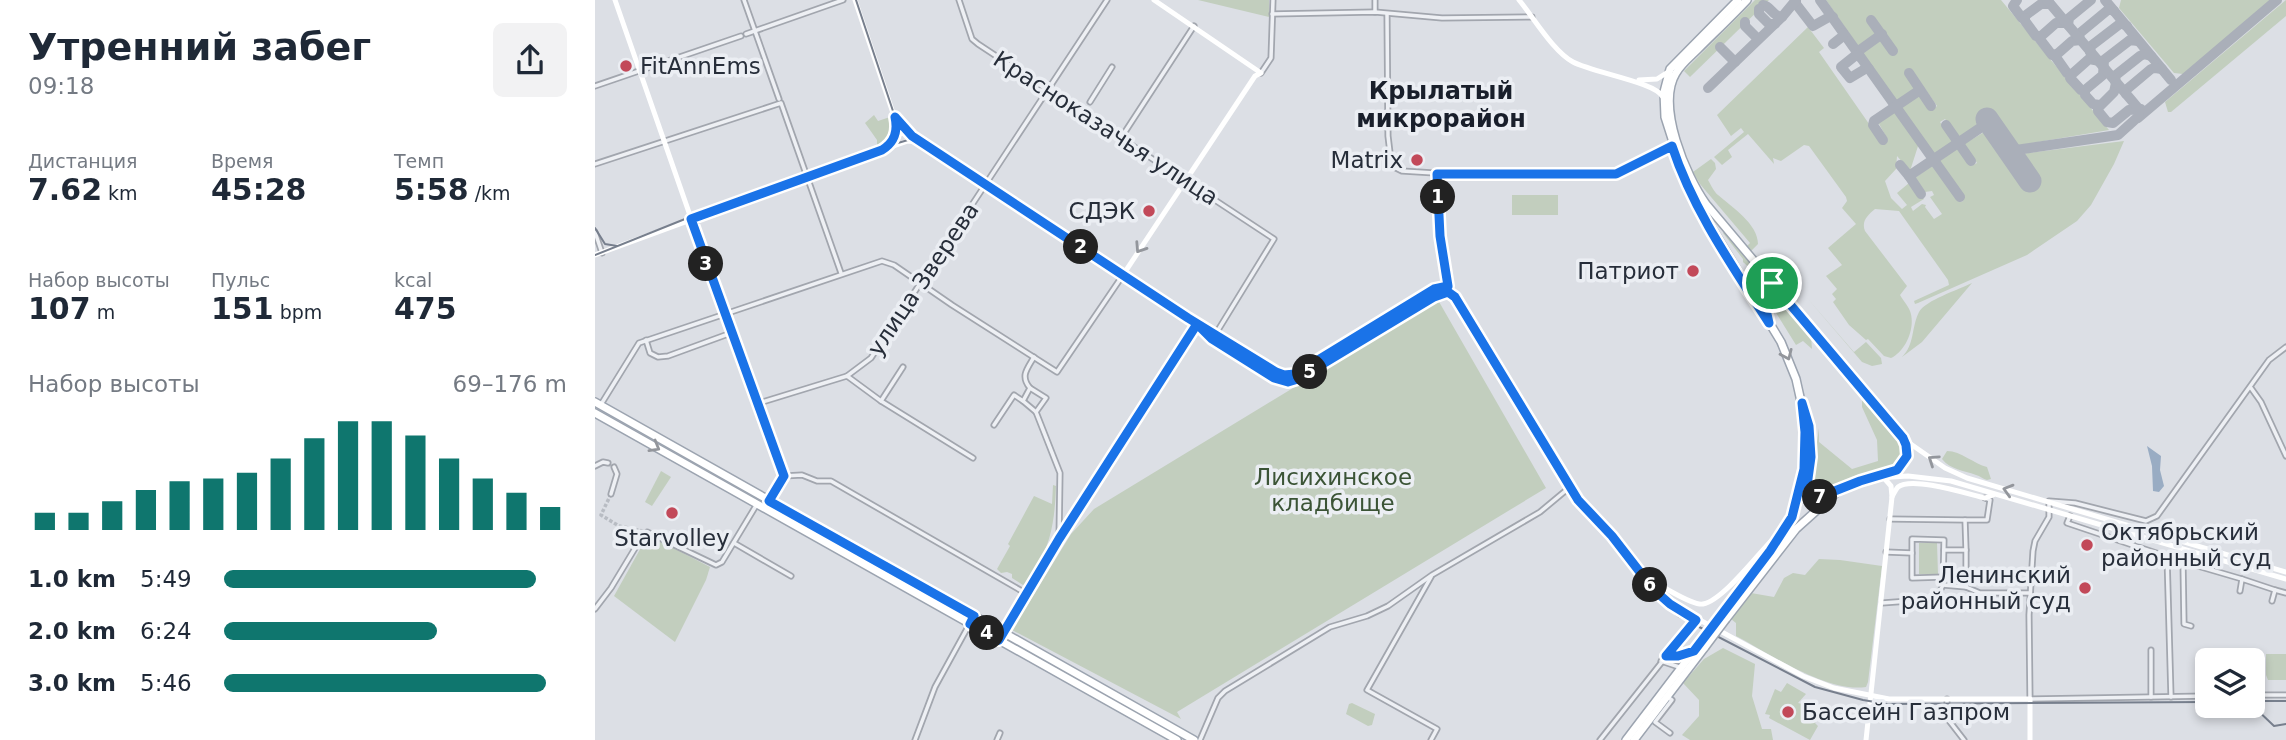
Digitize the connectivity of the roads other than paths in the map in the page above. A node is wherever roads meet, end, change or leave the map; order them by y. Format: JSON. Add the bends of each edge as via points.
{"nodes":[{"id":1,"x":615,"y":0,"type":"edge"},
{"id":2,"x":744,"y":0,"type":"edge"},
{"id":3,"x":842,"y":0,"type":"edge"},
{"id":4,"x":855,"y":0,"type":"edge"},
{"id":5,"x":959,"y":0,"type":"edge"},
{"id":6,"x":1107,"y":0,"type":"edge"},
{"id":7,"x":1154,"y":0,"type":"edge"},
{"id":8,"x":1273,"y":0,"type":"edge"},
{"id":9,"x":1375,"y":0,"type":"edge"},
{"id":10,"x":1519,"y":0,"type":"edge"},
{"id":11,"x":1738,"y":0,"type":"edge"},
{"id":12,"x":1747,"y":0,"type":"edge"},
{"id":13,"x":1375,"y":12,"type":"junction"},
{"id":14,"x":1272,"y":14,"type":"junction"},
{"id":15,"x":1387,"y":14,"type":"junction"},
{"id":16,"x":1533,"y":17,"type":"junction"},
{"id":17,"x":1194,"y":26,"type":"junction"},
{"id":18,"x":755,"y":31,"type":"junction"},
{"id":19,"x":746,"y":34,"type":"dead end"},
{"id":20,"x":741,"y":36,"type":"dead end"},
{"id":21,"x":1112,"y":67,"type":"dead end"},
{"id":22,"x":1670,"y":69,"type":"junction"},
{"id":23,"x":639,"y":72,"type":"junction"},
{"id":24,"x":1261,"y":73,"type":"junction"},
{"id":25,"x":1614,"y":77,"type":"junction"},
{"id":26,"x":595,"y":86,"type":"edge"},
{"id":27,"x":1049,"y":90,"type":"junction"},
{"id":28,"x":1663,"y":97,"type":"junction"},
{"id":29,"x":780,"y":101,"type":"junction"},
{"id":30,"x":1090,"y":102,"type":"dead end"},
{"id":31,"x":895,"y":117,"type":"junction"},
{"id":32,"x":1121,"y":138,"type":"junction"},
{"id":33,"x":663,"y":141,"type":"junction"},
{"id":34,"x":926,"y":145,"type":"junction"},
{"id":35,"x":1672,"y":146,"type":"junction"},
{"id":36,"x":882,"y":150,"type":"junction"},
{"id":37,"x":595,"y":164,"type":"edge"},
{"id":38,"x":1437,"y":174,"type":"junction"},
{"id":39,"x":808,"y":177,"type":"junction"},
{"id":40,"x":1185,"y":180,"type":"junction"},
{"id":41,"x":986,"y":185,"type":"junction"},
{"id":42,"x":691,"y":219,"type":"junction"},
{"id":43,"x":595,"y":232,"type":"edge"},
{"id":44,"x":603,"y":253,"type":"junction"},
{"id":45,"x":595,"y":255,"type":"edge"},
{"id":46,"x":841,"y":274,"type":"junction"},
{"id":47,"x":1123,"y":275,"type":"junction"},
{"id":48,"x":921,"y":283,"type":"junction"},
{"id":49,"x":1772,"y":283,"type":"junction"},
{"id":50,"x":1448,"y":286,"type":"junction"},
{"id":51,"x":1454,"y":295,"type":"junction"},
{"id":52,"x":724,"y":313,"type":"junction"},
{"id":53,"x":1769,"y":323,"type":"junction"},
{"id":54,"x":1197,"y":324,"type":"junction"},
{"id":55,"x":731,"y":333,"type":"junction"},
{"id":56,"x":1214,"y":336,"type":"junction"},
{"id":57,"x":646,"y":340,"type":"junction"},
{"id":58,"x":2286,"y":347,"type":"edge"},
{"id":59,"x":1034,"y":357,"type":"junction"},
{"id":60,"x":903,"y":368,"type":"dead end"},
{"id":61,"x":847,"y":376,"type":"junction"},
{"id":62,"x":1030,"y":387,"type":"junction"},
{"id":63,"x":2251,"y":388,"type":"junction"},
{"id":64,"x":881,"y":401,"type":"junction"},
{"id":65,"x":1023,"y":401,"type":"junction"},
{"id":66,"x":598,"y":403,"type":"edge"},
{"id":67,"x":759,"y":403,"type":"junction"},
{"id":68,"x":1802,"y":403,"type":"junction"},
{"id":69,"x":1036,"y":412,"type":"junction"},
{"id":70,"x":595,"y":413,"type":"edge"},
{"id":71,"x":994,"y":425,"type":"dead end"},
{"id":72,"x":1903,"y":438,"type":"junction"},
{"id":73,"x":2286,"y":456,"type":"edge"},
{"id":74,"x":972,"y":458,"type":"dead end"},
{"id":75,"x":608,"y":463,"type":"dead end"},
{"id":76,"x":595,"y":466,"type":"edge"},
{"id":77,"x":614,"y":467,"type":"dead end"},
{"id":78,"x":784,"y":476,"type":"junction"},
{"id":79,"x":1884,"y":477,"type":"junction"},
{"id":80,"x":1860,"y":481,"type":"junction"},
{"id":81,"x":1570,"y":487,"type":"junction"},
{"id":82,"x":1842,"y":489,"type":"junction"},
{"id":83,"x":611,"y":494,"type":"tunnel mouth"},
{"id":84,"x":1996,"y":495,"type":"junction"},
{"id":85,"x":1892,"y":497,"type":"junction"},
{"id":86,"x":1985,"y":498,"type":"junction"},
{"id":87,"x":769,"y":501,"type":"junction"},
{"id":88,"x":2049,"y":502,"type":"junction"},
{"id":89,"x":757,"y":504,"type":"junction"},
{"id":90,"x":2075,"y":506,"type":"junction"},
{"id":91,"x":2047,"y":510,"type":"junction"},
{"id":92,"x":2070,"y":516,"type":"junction"},
{"id":93,"x":1890,"y":519,"type":"junction"},
{"id":94,"x":1965,"y":520,"type":"junction"},
{"id":95,"x":1787,"y":525,"type":"junction"},
{"id":96,"x":1059,"y":539,"type":"junction"},
{"id":97,"x":734,"y":543,"type":"junction"},
{"id":98,"x":1796,"y":544,"type":"dead end"},
{"id":99,"x":1780,"y":549,"type":"junction"},
{"id":100,"x":1944,"y":550,"type":"junction"},
{"id":101,"x":1965,"y":550,"type":"junction"},
{"id":102,"x":1886,"y":552,"type":"junction"},
{"id":103,"x":1912,"y":553,"type":"junction"},
{"id":104,"x":2167,"y":556,"type":"junction"},
{"id":105,"x":1630,"y":559,"type":"junction"},
{"id":106,"x":2183,"y":562,"type":"junction"},
{"id":107,"x":2273,"y":572,"type":"junction"},
{"id":108,"x":2286,"y":572,"type":"edge"},
{"id":109,"x":1432,"y":575,"type":"junction"},
{"id":110,"x":791,"y":576,"type":"dead end"},
{"id":111,"x":1944,"y":578,"type":"junction"},
{"id":112,"x":2242,"y":579,"type":"junction"},
{"id":113,"x":2286,"y":579,"type":"edge"},
{"id":114,"x":1943,"y":585,"type":"junction"},
{"id":115,"x":1966,"y":587,"type":"junction"},
{"id":116,"x":2276,"y":590,"type":"junction"},
{"id":117,"x":1672,"y":591,"type":"junction"},
{"id":118,"x":2240,"y":591,"type":"dead end"},
{"id":119,"x":2030,"y":593,"type":"junction"},
{"id":120,"x":2286,"y":593,"type":"edge"},
{"id":121,"x":1027,"y":594,"type":"junction"},
{"id":122,"x":2272,"y":601,"type":"dead end"},
{"id":123,"x":1880,"y":603,"type":"junction"},
{"id":124,"x":1670,"y":604,"type":"junction"},
{"id":125,"x":595,"y":609,"type":"edge"},
{"id":126,"x":974,"y":616,"type":"junction"},
{"id":127,"x":1724,"y":617,"type":"junction"},
{"id":128,"x":1696,"y":620,"type":"junction"},
{"id":129,"x":970,"y":624,"type":"junction"},
{"id":130,"x":2191,"y":625,"type":"dead end"},
{"id":131,"x":1001,"y":636,"type":"junction"},
{"id":132,"x":1703,"y":645,"type":"junction"},
{"id":133,"x":2151,"y":650,"type":"dead end"},
{"id":134,"x":1694,"y":651,"type":"junction"},
{"id":135,"x":1666,"y":656,"type":"junction"},
{"id":136,"x":1661,"y":661,"type":"junction"},
{"id":137,"x":1686,"y":665,"type":"junction"},
{"id":138,"x":2265,"y":695,"type":"edge"},
{"id":139,"x":2286,"y":695,"type":"edge"},
{"id":140,"x":1667,"y":696,"type":"junction"},
{"id":141,"x":1871,"y":696,"type":"junction"},
{"id":142,"x":2195,"y":697,"type":"edge"},
{"id":143,"x":2151,"y":698,"type":"junction"},
{"id":144,"x":2171,"y":698,"type":"junction"},
{"id":145,"x":1947,"y":699,"type":"junction"},
{"id":146,"x":2030,"y":699,"type":"junction"},
{"id":147,"x":1000,"y":733,"type":"dead end"},
{"id":148,"x":1670,"y":733,"type":"dead end"},
{"id":149,"x":915,"y":740,"type":"edge"},
{"id":150,"x":997,"y":740,"type":"edge"},
{"id":151,"x":1177,"y":740,"type":"edge"},
{"id":152,"x":1193,"y":740,"type":"edge"},
{"id":153,"x":1200,"y":740,"type":"edge"},
{"id":154,"x":1430,"y":740,"type":"edge"},
{"id":155,"x":1600,"y":740,"type":"edge"},
{"id":156,"x":1626,"y":740,"type":"edge"},
{"id":157,"x":1634,"y":740,"type":"edge"},
{"id":158,"x":1865,"y":740,"type":"edge"},
{"id":159,"x":1963,"y":740,"type":"edge"},
{"id":160,"x":2030,"y":740,"type":"edge"}],
"edges":[{"from":1,"to":23,"type":"main road"},
{"from":2,"to":18,"type":"street"},
{"from":3,"to":18,"type":"street"},
{"from":4,"to":31,"type":"main road"},
{"from":5,"to":27,"type":"street","name":"Красноказачья улица","via":[[972,39]]},
{"from":6,"to":27,"type":"street","name":"улица Зверева"},
{"from":7,"to":17,"type":"main road"},
{"from":8,"to":14,"type":"street"},
{"from":9,"to":13,"type":"street"},
{"from":10,"to":16,"type":"main road"},
{"from":11,"to":22,"type":"main road"},
{"from":12,"to":49,"type":"main road","via":[[1683,63],[1673,79],[1670,103],[1672,124],[1696,190]]},
{"from":13,"to":14,"type":"street"},
{"from":13,"to":15,"type":"street"},
{"from":14,"to":24,"type":"street","via":[[1271,58]]},
{"from":15,"to":16,"type":"street"},
{"from":15,"to":38,"type":"street","via":[[1391,160],[1402,172]]},
{"from":16,"to":25,"type":"main road","via":[[1565,56]]},
{"from":17,"to":24,"type":"main road"},
{"from":17,"to":32,"type":"street"},
{"from":18,"to":19,"type":"street"},
{"from":18,"to":29,"type":"street"},
{"from":20,"to":23,"type":"street"},
{"from":21,"to":30,"type":"street"},
{"from":22,"to":25,"type":"main road","via":[[1649,80]]},
{"from":22,"to":28,"type":"main road"},
{"from":23,"to":26,"type":"street"},
{"from":23,"to":33,"type":"main road"},
{"from":24,"to":40,"type":"main road"},
{"from":25,"to":28,"type":"main road","via":[[1650,85]]},
{"from":27,"to":32,"type":"street","name":"Красноказачья улица"},
{"from":27,"to":41,"type":"street","name":"улица Зверева"},
{"from":28,"to":35,"type":"main road"},
{"from":29,"to":33,"type":"street"},
{"from":29,"to":39,"type":"street"},
{"from":31,"to":34,"type":"main road"},
{"from":31,"to":36,"type":"main road","via":[[894,138]]},
{"from":32,"to":40,"type":"street","name":"Красноказачья улица"},
{"from":33,"to":37,"type":"street"},
{"from":33,"to":42,"type":"main road"},
{"from":34,"to":36,"type":"main road","via":[[908,141]]},
{"from":34,"to":41,"type":"main road"},
{"from":35,"to":38,"type":"street","via":[[1616,174]]},
{"from":35,"to":53,"type":"main road","via":[[1695,203]]},
{"from":36,"to":39,"type":"main road"},
{"from":38,"to":50,"type":"street"},
{"from":39,"to":42,"type":"main road"},
{"from":39,"to":46,"type":"street"},
{"from":40,"to":47,"type":"main road","one_way":true},
{"from":40,"to":56,"type":"street","name":"Красноказачья улица","via":[[1274,239]]},
{"from":41,"to":47,"type":"main road"},
{"from":41,"to":48,"type":"street","name":"улица Зверева"},
{"from":42,"to":44,"type":"main road"},
{"from":42,"to":52,"type":"main road"},
{"from":43,"to":44,"type":"street"},
{"from":44,"to":45,"type":"main road"},
{"from":46,"to":48,"type":"street","via":[[888,262]]},
{"from":46,"to":52,"type":"street"},
{"from":47,"to":54,"type":"main road"},
{"from":47,"to":59,"type":"street","via":[[1057,372]]},
{"from":48,"to":59,"type":"street"},
{"from":48,"to":61,"type":"street","name":"улица Зверева","via":[[871,358]]},
{"from":49,"to":53,"type":"main road","via":[[1761,288]]},
{"from":49,"to":72,"type":"main road"},
{"from":50,"to":51,"type":"main road"},
{"from":50,"to":56,"type":"main road","via":[[1434,289],[1292,375],[1276,372]]},
{"from":51,"to":56,"type":"main road","via":[[1442,292],[1293,381],[1278,380]]},
{"from":51,"to":81,"type":"main road"},
{"from":52,"to":55,"type":"main road"},
{"from":52,"to":57,"type":"street"},
{"from":53,"to":68,"type":"main road","one_way":true,"via":[[1792,366]]},
{"from":54,"to":56,"type":"main road"},
{"from":54,"to":96,"type":"main road"},
{"from":55,"to":57,"type":"street","via":[[663,357],[650,353]]},
{"from":55,"to":67,"type":"main road"},
{"from":57,"to":66,"type":"street","via":[[634,348]]},
{"from":58,"to":63,"type":"street","via":[[2269,360]]},
{"from":59,"to":62,"type":"street","via":[[1024,375]]},
{"from":60,"to":64,"type":"street"},
{"from":61,"to":64,"type":"street"},
{"from":61,"to":67,"type":"street"},
{"from":62,"to":65,"type":"street"},
{"from":62,"to":69,"type":"street","via":[[1045,398]]},
{"from":63,"to":73,"type":"street"},
{"from":63,"to":90,"type":"street","via":[[2157,516],[2146,520]]},
{"from":64,"to":74,"type":"street"},
{"from":65,"to":69,"type":"street"},
{"from":65,"to":71,"type":"street","via":[[1014,395]]},
{"from":66,"to":70,"type":"street"},
{"from":66,"to":87,"type":"main road"},
{"from":67,"to":78,"type":"main road"},
{"from":68,"to":82,"type":"main road","via":[[1809,426],[1809,491],[1819,497]]},
{"from":68,"to":95,"type":"main road","via":[[1804,469]]},
{"from":69,"to":96,"type":"street","via":[[1060,473]]},
{"from":70,"to":89,"type":"main road","one_way":true},
{"from":72,"to":80,"type":"main road","via":[[1907,453],[1900,467]]},
{"from":88,"to":72,"type":"main road","one_way":true,"via":[[1958,474]]},
{"from":75,"to":76,"type":"street"},
{"from":77,"to":83,"type":"street","via":[[617,474]]},
{"from":78,"to":87,"type":"main road"},
{"from":78,"to":121,"type":"street","via":[[831,481]]},
{"from":79,"to":80,"type":"main road"},
{"from":79,"to":84,"type":"main road","via":[[1942,480]]},
{"from":79,"to":85,"type":"main road"},
{"from":80,"to":82,"type":"main road"},
{"from":81,"to":105,"type":"main road"},
{"from":81,"to":109,"type":"street","via":[[1540,512]]},
{"from":82,"to":99,"type":"main road","via":[[1810,515]]},
{"from":84,"to":86,"type":"main road"},
{"from":84,"to":91,"type":"main road"},
{"from":85,"to":86,"type":"main road","via":[[1905,484]]},
{"from":85,"to":93,"type":"main road"},
{"from":86,"to":94,"type":"street","via":[[1990,500],[1987,520]]},
{"from":87,"to":126,"type":"main road"},
{"from":88,"to":90,"type":"main road"},
{"from":88,"to":91,"type":"street"},
{"from":89,"to":97,"type":"street"},
{"from":89,"to":129,"type":"main road"},
{"from":90,"to":107,"type":"main road"},
{"from":91,"to":92,"type":"main road"},
{"from":91,"to":119,"type":"street","via":[[2049,517],[2035,541]]},
{"from":92,"to":104,"type":"street","via":[[2067,523]]},
{"from":92,"to":107,"type":"main road"},
{"from":93,"to":94,"type":"street"},
{"from":93,"to":102,"type":"main road"},
{"from":94,"to":101,"type":"street"},
{"from":95,"to":117,"type":"main road","via":[[1712,600],[1700,604]]},
{"from":95,"to":127,"type":"main road"},
{"from":96,"to":121,"type":"main road"},
{"from":97,"to":110,"type":"street"},
{"from":97,"to":125,"type":"street","via":[[722,562],[712,564],[647,532]]},
{"from":98,"to":99,"type":"main road","via":[[1787,542]]},
{"from":99,"to":127,"type":"main road","via":[[1764,575]]},
{"from":100,"to":101,"type":"street"},
{"from":100,"to":103,"type":"street","via":[[1944,540],[1913,540]]},
{"from":100,"to":111,"type":"street"},
{"from":101,"to":115,"type":"street"},
{"from":102,"to":103,"type":"street"},
{"from":102,"to":123,"type":"main road"},
{"from":103,"to":111,"type":"street","via":[[1912,578]]},
{"from":104,"to":106,"type":"street"},
{"from":104,"to":144,"type":"street"},
{"from":105,"to":117,"type":"main road"},
{"from":105,"to":124,"type":"main road"},
{"from":106,"to":112,"type":"street"},
{"from":106,"to":130,"type":"street","via":[[2184,624]]},
{"from":107,"to":108,"type":"main road"},
{"from":107,"to":113,"type":"main road"},
{"from":109,"to":153,"type":"street","via":[[1388,606],[1330,627],[1225,691]]},
{"from":109,"to":154,"type":"street","via":[[1367,690],[1437,729]]},
{"from":111,"to":114,"type":"street"},
{"from":112,"to":116,"type":"street"},
{"from":112,"to":118,"type":"street"},
{"from":114,"to":115,"type":"street"},
{"from":114,"to":123,"type":"street","via":[[1936,599]]},
{"from":115,"to":119,"type":"street","via":[[1980,593]]},
{"from":116,"to":120,"type":"street"},
{"from":116,"to":122,"type":"street"},
{"from":117,"to":124,"type":"main road","via":[[1664,594]]},
{"from":119,"to":146,"type":"street"},
{"from":121,"to":131,"type":"main road"},
{"from":123,"to":141,"type":"main road"},
{"from":124,"to":128,"type":"main road"},
{"from":126,"to":129,"type":"street"},
{"from":126,"to":131,"type":"main road"},
{"from":127,"to":132,"type":"main road","bridge":true},
{"from":128,"to":135,"type":"street"},
{"from":128,"to":141,"type":"main road","via":[[1814,681]]},
{"from":129,"to":131,"type":"main road"},
{"from":129,"to":149,"type":"street","via":[[935,687]]},
{"from":131,"to":151,"type":"main road"},
{"from":131,"to":152,"type":"main road"},
{"from":132,"to":134,"type":"main road"},
{"from":132,"to":137,"type":"main road"},
{"from":133,"to":143,"type":"street"},
{"from":134,"to":135,"type":"street"},
{"from":134,"to":137,"type":"main road"},
{"from":135,"to":136,"type":"street"},
{"from":136,"to":137,"type":"street"},
{"from":136,"to":155,"type":"street"},
{"from":137,"to":140,"type":"main road"},
{"from":137,"to":156,"type":"main road"},
{"from":138,"to":139,"type":"street"},
{"from":140,"to":148,"type":"street","via":[[1672,700],[1655,722]]},
{"from":140,"to":157,"type":"main road"},
{"from":141,"to":145,"type":"main road"},
{"from":141,"to":158,"type":"main road"},
{"from":142,"to":144,"type":"street"},
{"from":143,"to":144,"type":"street"},
{"from":143,"to":146,"type":"street"},
{"from":145,"to":146,"type":"main road"},
{"from":145,"to":159,"type":"street","via":[[1947,718]]},
{"from":146,"to":160,"type":"main road"},
{"from":147,"to":150,"type":"street"}]}
